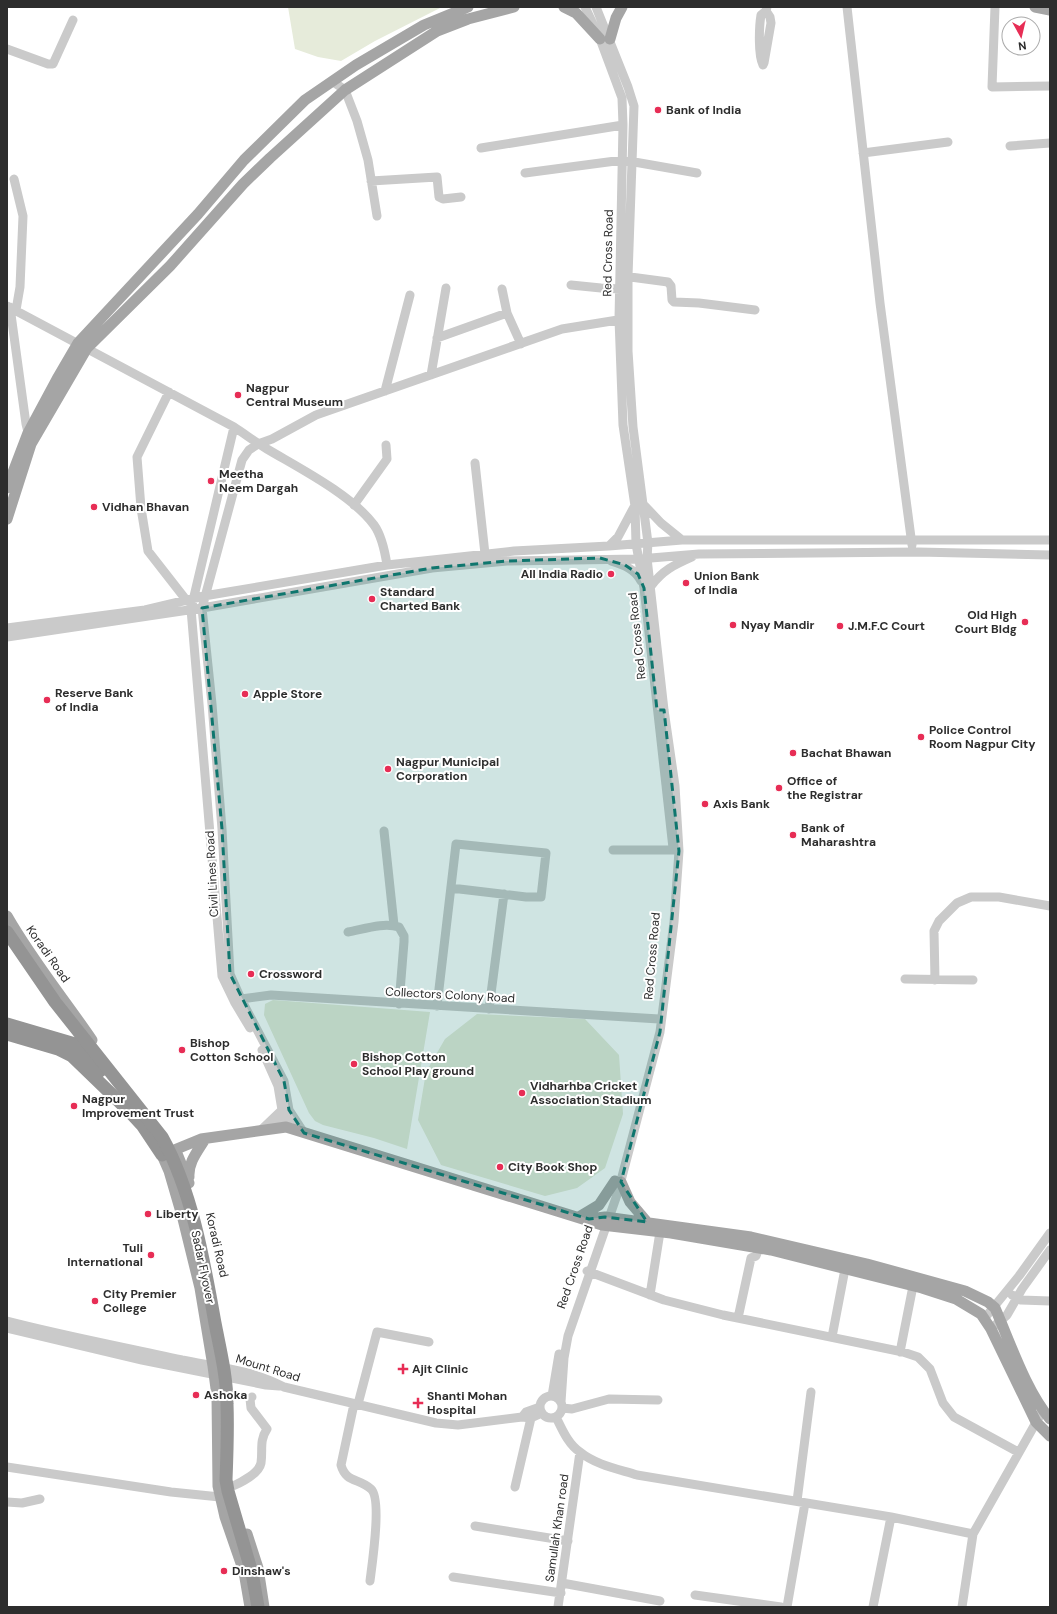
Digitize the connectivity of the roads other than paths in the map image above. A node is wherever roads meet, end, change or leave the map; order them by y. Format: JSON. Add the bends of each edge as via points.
{"nodes":[{"id":1,"x":468,"y":7,"type":"edge"},
{"id":2,"x":514,"y":7,"type":"edge"},
{"id":3,"x":564,"y":7,"type":"edge"},
{"id":4,"x":585,"y":7,"type":"edge"},
{"id":5,"x":596,"y":7,"type":"edge"},
{"id":6,"x":622,"y":7,"type":"edge"},
{"id":7,"x":847,"y":7,"type":"edge"},
{"id":8,"x":994,"y":7,"type":"edge"},
{"id":9,"x":1035,"y":7,"type":"edge"},
{"id":10,"x":766,"y":9,"type":"edge"},
{"id":11,"x":1050,"y":10,"type":"edge"},
{"id":12,"x":73,"y":20,"type":"dead end"},
{"id":13,"x":605,"y":39,"type":"junction"},
{"id":14,"x":7,"y":49,"type":"edge"},
{"id":15,"x":332,"y":81,"type":"junction"},
{"id":16,"x":1050,"y":86,"type":"edge"},
{"id":17,"x":345,"y":90,"type":"junction"},
{"id":18,"x":624,"y":125,"type":"junction"},
{"id":19,"x":948,"y":142,"type":"dead end"},
{"id":20,"x":1050,"y":143,"type":"edge"},
{"id":21,"x":1010,"y":146,"type":"dead end"},
{"id":22,"x":480,"y":148,"type":"dead end"},
{"id":23,"x":863,"y":153,"type":"junction"},
{"id":24,"x":623,"y":160,"type":"junction"},
{"id":25,"x":633,"y":162,"type":"junction"},
{"id":26,"x":525,"y":172,"type":"dead end"},
{"id":27,"x":697,"y":173,"type":"dead end"},
{"id":28,"x":14,"y":179,"type":"dead end"},
{"id":29,"x":371,"y":181,"type":"junction"},
{"id":30,"x":461,"y":198,"type":"dead end"},
{"id":31,"x":377,"y":216,"type":"dead end"},
{"id":32,"x":166,"y":249,"type":"junction"},
{"id":33,"x":175,"y":260,"type":"junction"},
{"id":34,"x":624,"y":276,"type":"junction"},
{"id":35,"x":571,"y":285,"type":"dead end"},
{"id":36,"x":446,"y":288,"type":"dead end"},
{"id":37,"x":502,"y":289,"type":"dead end"},
{"id":38,"x":622,"y":293,"type":"junction"},
{"id":39,"x":410,"y":295,"type":"dead end"},
{"id":40,"x":11,"y":308,"type":"edge"},
{"id":41,"x":755,"y":310,"type":"dead end"},
{"id":42,"x":507,"y":313,"type":"junction"},
{"id":43,"x":624,"y":315,"type":"junction"},
{"id":44,"x":437,"y":338,"type":"junction"},
{"id":45,"x":520,"y":344,"type":"junction"},
{"id":46,"x":82,"y":346,"type":"junction"},
{"id":47,"x":431,"y":375,"type":"junction"},
{"id":48,"x":385,"y":391,"type":"junction"},
{"id":49,"x":169,"y":392,"type":"junction"},
{"id":50,"x":234,"y":427,"type":"junction"},
{"id":51,"x":30,"y":439,"type":"junction"},
{"id":52,"x":258,"y":444,"type":"junction"},
{"id":53,"x":386,"y":445,"type":"dead end"},
{"id":54,"x":475,"y":463,"type":"dead end"},
{"id":55,"x":7,"y":488,"type":"edge"},
{"id":56,"x":354,"y":505,"type":"junction"},
{"id":57,"x":639,"y":505,"type":"junction"},
{"id":58,"x":7,"y":519,"type":"edge"},
{"id":59,"x":682,"y":540,"type":"junction"},
{"id":60,"x":911,"y":540,"type":"junction"},
{"id":61,"x":1050,"y":540,"type":"edge"},
{"id":62,"x":648,"y":543,"type":"junction"},
{"id":63,"x":636,"y":544,"type":"junction"},
{"id":64,"x":609,"y":546,"type":"junction"},
{"id":65,"x":913,"y":552,"type":"junction"},
{"id":66,"x":485,"y":554,"type":"junction"},
{"id":67,"x":699,"y":554,"type":"junction"},
{"id":68,"x":1050,"y":555,"type":"edge"},
{"id":69,"x":600,"y":558,"type":"junction"},
{"id":70,"x":643,"y":558,"type":"junction"},
{"id":71,"x":387,"y":565,"type":"junction"},
{"id":72,"x":647,"y":587,"type":"junction"},
{"id":73,"x":204,"y":596,"type":"junction"},
{"id":74,"x":190,"y":600,"type":"junction"},
{"id":75,"x":202,"y":608,"type":"junction"},
{"id":76,"x":191,"y":610,"type":"junction"},
{"id":77,"x":7,"y":628,"type":"edge"},
{"id":78,"x":7,"y":637,"type":"edge"},
{"id":79,"x":661,"y":710,"type":"junction"},
{"id":80,"x":384,"y":830,"type":"dead end"},
{"id":81,"x":613,"y":850,"type":"dead end"},
{"id":82,"x":673,"y":850,"type":"junction"},
{"id":83,"x":451,"y":888,"type":"junction"},
{"id":84,"x":504,"y":894,"type":"junction"},
{"id":85,"x":1050,"y":906,"type":"edge"},
{"id":86,"x":7,"y":916,"type":"edge"},
{"id":87,"x":394,"y":925,"type":"junction"},
{"id":88,"x":7,"y":932,"type":"edge"},
{"id":89,"x":348,"y":932,"type":"dead end"},
{"id":90,"x":7,"y":944,"type":"edge"},
{"id":91,"x":905,"y":979,"type":"dead end"},
{"id":92,"x":935,"y":980,"type":"junction"},
{"id":93,"x":974,"y":980,"type":"dead end"},
{"id":94,"x":240,"y":999,"type":"junction"},
{"id":95,"x":399,"y":1004,"type":"junction"},
{"id":96,"x":437,"y":1006,"type":"junction"},
{"id":97,"x":489,"y":1009,"type":"junction"},
{"id":98,"x":659,"y":1019,"type":"junction"},
{"id":99,"x":7,"y":1024,"type":"edge"},
{"id":100,"x":7,"y":1034,"type":"edge"},
{"id":101,"x":58,"y":1044,"type":"junction"},
{"id":102,"x":130,"y":1088,"type":"junction"},
{"id":103,"x":285,"y":1110,"type":"junction"},
{"id":104,"x":282,"y":1128,"type":"junction"},
{"id":105,"x":260,"y":1131,"type":"junction"},
{"id":106,"x":304,"y":1133,"type":"junction"},
{"id":107,"x":206,"y":1138,"type":"junction"},
{"id":108,"x":175,"y":1148,"type":"junction"},
{"id":109,"x":162,"y":1155,"type":"junction"},
{"id":110,"x":618,"y":1181,"type":"junction"},
{"id":111,"x":190,"y":1187,"type":"junction"},
{"id":112,"x":584,"y":1218,"type":"junction"},
{"id":113,"x":606,"y":1221,"type":"junction"},
{"id":114,"x":647,"y":1222,"type":"junction"},
{"id":115,"x":660,"y":1232,"type":"junction"},
{"id":116,"x":1050,"y":1233,"type":"edge"},
{"id":117,"x":759,"y":1248,"type":"junction"},
{"id":118,"x":1050,"y":1250,"type":"edge"},
{"id":119,"x":845,"y":1269,"type":"junction"},
{"id":120,"x":589,"y":1272,"type":"junction"},
{"id":121,"x":913,"y":1286,"type":"junction"},
{"id":122,"x":1006,"y":1292,"type":"junction"},
{"id":123,"x":650,"y":1295,"type":"junction"},
{"id":124,"x":1017,"y":1298,"type":"junction"},
{"id":125,"x":1050,"y":1301,"type":"edge"},
{"id":126,"x":995,"y":1308,"type":"junction"},
{"id":127,"x":738,"y":1318,"type":"junction"},
{"id":128,"x":984,"y":1319,"type":"junction"},
{"id":129,"x":7,"y":1321,"type":"edge"},
{"id":130,"x":1001,"y":1321,"type":"junction"},
{"id":131,"x":7,"y":1328,"type":"edge"},
{"id":132,"x":991,"y":1329,"type":"junction"},
{"id":133,"x":832,"y":1337,"type":"junction"},
{"id":134,"x":429,"y":1342,"type":"dead end"},
{"id":135,"x":900,"y":1352,"type":"junction"},
{"id":136,"x":214,"y":1370,"type":"junction"},
{"id":137,"x":229,"y":1373,"type":"junction"},
{"id":138,"x":811,"y":1392,"type":"dead end"},
{"id":139,"x":552,"y":1396,"type":"junction"},
{"id":140,"x":252,"y":1397,"type":"dead end"},
{"id":141,"x":658,"y":1400,"type":"dead end"},
{"id":142,"x":356,"y":1404,"type":"junction"},
{"id":143,"x":562,"y":1405,"type":"junction"},
{"id":144,"x":541,"y":1410,"type":"junction"},
{"id":145,"x":1046,"y":1415,"type":"edge"},
{"id":146,"x":526,"y":1417,"type":"junction"},
{"id":147,"x":556,"y":1417,"type":"junction"},
{"id":148,"x":1036,"y":1422,"type":"junction"},
{"id":149,"x":1050,"y":1436,"type":"edge"},
{"id":150,"x":580,"y":1452,"type":"junction"},
{"id":151,"x":1018,"y":1452,"type":"junction"},
{"id":152,"x":7,"y":1467,"type":"edge"},
{"id":153,"x":233,"y":1486,"type":"junction"},
{"id":154,"x":515,"y":1487,"type":"dead end"},
{"id":155,"x":220,"y":1497,"type":"junction"},
{"id":156,"x":40,"y":1498,"type":"dead end"},
{"id":157,"x":7,"y":1502,"type":"edge"},
{"id":158,"x":801,"y":1502,"type":"junction"},
{"id":159,"x":891,"y":1517,"type":"junction"},
{"id":160,"x":475,"y":1526,"type":"dead end"},
{"id":161,"x":973,"y":1534,"type":"junction"},
{"id":162,"x":568,"y":1541,"type":"junction"},
{"id":163,"x":454,"y":1577,"type":"dead end"},
{"id":164,"x":370,"y":1581,"type":"dead end"},
{"id":165,"x":562,"y":1583,"type":"junction"},
{"id":166,"x":561,"y":1593,"type":"junction"},
{"id":167,"x":695,"y":1595,"type":"dead end"},
{"id":168,"x":660,"y":1601,"type":"dead end"},
{"id":169,"x":250,"y":1607,"type":"edge"},
{"id":170,"x":254,"y":1607,"type":"edge"},
{"id":171,"x":258,"y":1607,"type":"edge"},
{"id":172,"x":264,"y":1607,"type":"edge"},
{"id":173,"x":558,"y":1607,"type":"edge"},
{"id":174,"x":781,"y":1607,"type":"edge"},
{"id":175,"x":787,"y":1607,"type":"edge"},
{"id":176,"x":873,"y":1607,"type":"edge"},
{"id":177,"x":962,"y":1607,"type":"edge"}],
"edges":[{"from":1,"to":15,"type":"main road","via":[[424,25]]},
{"from":2,"to":17,"type":"main road","via":[[437,30]]},
{"from":3,"to":13,"type":"main road","via":[[576,13]]},
{"from":4,"to":13,"type":"street","name":"Red Cross Road"},
{"from":5,"to":13,"type":"street","name":"Red Cross Road"},
{"from":6,"to":13,"type":"main road"},
{"from":7,"to":23,"type":"street"},
{"from":8,"to":16,"type":"street","via":[[992,87]]},
{"from":9,"to":11,"type":"main road"},
{"from":10,"to":10,"type":"street","via":[[771,23],[763,65],[760,23],[761,15]]},
{"from":12,"to":14,"type":"street","via":[[54,64]]},
{"from":13,"to":18,"type":"street","name":"Red Cross Road","via":[[622,98]]},
{"from":13,"to":25,"type":"street","name":"Red Cross Road","via":[[628,87],[634,106]]},
{"from":15,"to":17,"type":"street"},
{"from":15,"to":32,"type":"main road","via":[[304,100],[244,160]]},
{"from":17,"to":29,"type":"street","via":[[357,121]]},
{"from":17,"to":33,"type":"main road","via":[[243,184]]},
{"from":18,"to":22,"type":"street"},
{"from":18,"to":24,"type":"street","name":"Red Cross Road"},
{"from":19,"to":23,"type":"street"},
{"from":20,"to":21,"type":"street"},
{"from":23,"to":60,"type":"street"},
{"from":24,"to":25,"type":"street"},
{"from":24,"to":26,"type":"street"},
{"from":24,"to":34,"type":"street","name":"Red Cross Road"},
{"from":25,"to":27,"type":"street"},
{"from":25,"to":34,"type":"street","name":"Red Cross Road"},
{"from":28,"to":40,"type":"street","via":[[23,216],[20,287]]},
{"from":29,"to":30,"type":"street","via":[[437,177],[439,197]]},
{"from":29,"to":31,"type":"street"},
{"from":32,"to":33,"type":"main road"},
{"from":32,"to":46,"type":"main road"},
{"from":33,"to":46,"type":"main road"},
{"from":34,"to":38,"type":"street","name":"Red Cross Road"},
{"from":34,"to":41,"type":"street","via":[[668,282],[672,286],[674,302]]},
{"from":35,"to":38,"type":"street"},
{"from":36,"to":44,"type":"street"},
{"from":37,"to":42,"type":"street"},
{"from":38,"to":43,"type":"street","name":"Red Cross Road"},
{"from":39,"to":48,"type":"street"},
{"from":40,"to":46,"type":"street"},
{"from":40,"to":51,"type":"street"},
{"from":42,"to":44,"type":"street"},
{"from":42,"to":45,"type":"street"},
{"from":43,"to":45,"type":"street","via":[[562,329]]},
{"from":43,"to":57,"type":"street","name":"Red Cross Road","via":[[623,425]]},
{"from":44,"to":47,"type":"street"},
{"from":45,"to":47,"type":"street"},
{"from":46,"to":49,"type":"street"},
{"from":46,"to":51,"type":"main road"},
{"from":47,"to":48,"type":"street"},
{"from":48,"to":52,"type":"street","via":[[316,416]]},
{"from":49,"to":50,"type":"street"},
{"from":49,"to":74,"type":"street","via":[[136,457],[141,508],[148,551]]},
{"from":50,"to":52,"type":"street"},
{"from":50,"to":74,"type":"street"},
{"from":51,"to":55,"type":"main road"},
{"from":51,"to":58,"type":"main road"},
{"from":52,"to":56,"type":"street","via":[[317,479]]},
{"from":52,"to":73,"type":"street","name":"Civil Lines Road","via":[[249,450],[242,460]]},
{"from":53,"to":56,"type":"street","via":[[386,459]]},
{"from":54,"to":66,"type":"street"},
{"from":56,"to":71,"type":"street","via":[[379,533]]},
{"from":57,"to":59,"type":"street"},
{"from":57,"to":62,"type":"street","name":"Red Cross Road"},
{"from":57,"to":63,"type":"street","name":"Red Cross Road"},
{"from":57,"to":64,"type":"street"},
{"from":59,"to":60,"type":"street"},
{"from":59,"to":62,"type":"street"},
{"from":60,"to":61,"type":"street"},
{"from":60,"to":65,"type":"street"},
{"from":62,"to":63,"type":"street"},
{"from":62,"to":70,"type":"street","name":"Red Cross Road"},
{"from":63,"to":64,"type":"street"},
{"from":63,"to":70,"type":"street","name":"Red Cross Road"},
{"from":64,"to":66,"type":"street"},
{"from":65,"to":67,"type":"street"},
{"from":65,"to":68,"type":"street"},
{"from":66,"to":71,"type":"street"},
{"from":67,"to":70,"type":"street"},
{"from":67,"to":72,"type":"street","via":[[671,566]]},
{"from":69,"to":70,"type":"street"},
{"from":69,"to":72,"type":"street","via":[[625,565],[638,574]]},
{"from":69,"to":75,"type":"street","via":[[506,561],[432,568]]},
{"from":70,"to":72,"type":"street","name":"Red Cross Road"},
{"from":71,"to":73,"type":"street"},
{"from":72,"to":79,"type":"street","name":"Red Cross Road"},
{"from":73,"to":74,"type":"street"},
{"from":73,"to":75,"type":"street","name":"Civil Lines Road"},
{"from":74,"to":76,"type":"street"},
{"from":74,"to":77,"type":"street","via":[[145,610]]},
{"from":75,"to":76,"type":"street"},
{"from":75,"to":94,"type":"street","name":"Civil Lines Road","via":[[222,829],[230,974]]},
{"from":76,"to":78,"type":"street"},
{"from":76,"to":103,"type":"street","via":[[222,976],[259,1043],[278,1086]]},
{"from":79,"to":82,"type":"street","name":"Red Cross Road"},
{"from":79,"to":110,"type":"street","via":[[675,786],[680,850],[674,922],[660,1032]]},
{"from":80,"to":87,"type":"street"},
{"from":81,"to":82,"type":"street"},
{"from":82,"to":98,"type":"street","name":"Red Cross Road"},
{"from":83,"to":84,"type":"street"},
{"from":83,"to":84,"type":"street","via":[[456,844],[546,853],[541,897]]},
{"from":83,"to":96,"type":"street"},
{"from":84,"to":97,"type":"street"},
{"from":85,"to":92,"type":"street","via":[[999,897],[971,897],[957,903],[939,921],[934,931]]},
{"from":86,"to":102,"type":"main road","name":"Koradi Road","via":[[36,965]]},
{"from":87,"to":89,"type":"street"},
{"from":87,"to":95,"type":"street","via":[[400,928],[404,936]]},
{"from":88,"to":171,"type":"highway","name":"Sadar Flyover","bridge":true,"via":[[55,1002],[162,1137],[182,1178],[208,1284],[226,1383],[226,1480],[252,1572]]},
{"from":90,"to":170,"type":"highway","name":"Sadar Flyover","via":[[71,1034],[102,1068],[157,1138],[169,1160],[200,1267],[218,1360],[223,1407],[221,1482],[249,1576]]},
{"from":91,"to":92,"type":"street"},
{"from":92,"to":93,"type":"street"},
{"from":94,"to":95,"type":"street","name":"Collectors Colony Road","via":[[271,995]]},
{"from":94,"to":103,"type":"street","name":"Civil Lines Road","via":[[284,1081]]},
{"from":95,"to":96,"type":"street","name":"Collectors Colony Road"},
{"from":96,"to":97,"type":"street","name":"Collectors Colony Road"},
{"from":97,"to":98,"type":"street","name":"Collectors Colony Road"},
{"from":98,"to":110,"type":"street","name":"Red Cross Road"},
{"from":99,"to":101,"type":"highway"},
{"from":100,"to":101,"type":"highway"},
{"from":101,"to":102,"type":"highway","via":[[75,1044],[105,1077]]},
{"from":101,"to":109,"type":"highway","via":[[106,1087],[142,1125]]},
{"from":102,"to":108,"type":"main road","name":"Koradi Road"},
{"from":103,"to":104,"type":"street"},
{"from":103,"to":105,"type":"street"},
{"from":103,"to":106,"type":"street"},
{"from":104,"to":105,"type":"main road"},
{"from":104,"to":106,"type":"main road"},
{"from":105,"to":107,"type":"main road"},
{"from":106,"to":112,"type":"main road"},
{"from":107,"to":108,"type":"main road"},
{"from":107,"to":111,"type":"main road","via":[[193,1157],[188,1170]]},
{"from":108,"to":109,"type":"main road"},
{"from":108,"to":111,"type":"main road","name":"Koradi Road"},
{"from":109,"to":136,"type":"main road","via":[[169,1171],[200,1288]]},
{"from":110,"to":112,"type":"main road","via":[[599,1205]]},
{"from":110,"to":113,"type":"street","name":"Red Cross Road"},
{"from":110,"to":114,"type":"main road","via":[[630,1202]]},
{"from":111,"to":137,"type":"main road","name":"Koradi Road","via":[[215,1296]]},
{"from":112,"to":113,"type":"main road"},
{"from":113,"to":114,"type":"main road"},
{"from":113,"to":115,"type":"main road"},
{"from":113,"to":120,"type":"street","name":"Red Cross Road"},
{"from":114,"to":126,"type":"main road","via":[[751,1237],[867,1264],[965,1291]]},
{"from":115,"to":117,"type":"main road"},
{"from":115,"to":123,"type":"street"},
{"from":116,"to":122,"type":"street"},
{"from":117,"to":119,"type":"main road"},
{"from":117,"to":127,"type":"street","via":[[756,1256],[751,1258]]},
{"from":118,"to":124,"type":"street"},
{"from":119,"to":121,"type":"main road"},
{"from":119,"to":133,"type":"street"},
{"from":120,"to":123,"type":"street"},
{"from":120,"to":139,"type":"street","name":"Red Cross Road","via":[[561,1341]]},
{"from":120,"to":143,"type":"street","via":[[568,1336],[564,1358]]},
{"from":121,"to":128,"type":"main road","via":[[956,1300],[981,1314]]},
{"from":121,"to":135,"type":"street"},
{"from":122,"to":124,"type":"street"},
{"from":122,"to":126,"type":"street"},
{"from":123,"to":127,"type":"street"},
{"from":124,"to":125,"type":"street"},
{"from":124,"to":130,"type":"street"},
{"from":126,"to":128,"type":"street"},
{"from":126,"to":130,"type":"main road"},
{"from":127,"to":133,"type":"street"},
{"from":128,"to":132,"type":"main road"},
{"from":129,"to":136,"type":"street","name":"Mount Road"},
{"from":130,"to":132,"type":"street"},
{"from":130,"to":145,"type":"main road","via":[[1016,1358]]},
{"from":131,"to":136,"type":"street","via":[[142,1360]]},
{"from":132,"to":148,"type":"main road"},
{"from":133,"to":135,"type":"street"},
{"from":134,"to":142,"type":"street","via":[[377,1332]]},
{"from":135,"to":151,"type":"street","via":[[918,1358],[930,1369],[943,1403],[954,1417]]},
{"from":136,"to":137,"type":"street","name":"Mount Road"},
{"from":136,"to":155,"type":"main road"},
{"from":137,"to":142,"type":"street","name":"Mount Road","via":[[267,1378],[284,1387]]},
{"from":137,"to":153,"type":"main road","name":"Koradi Road"},
{"from":138,"to":158,"type":"street"},
{"from":139,"to":143,"type":"street"},
{"from":139,"to":144,"type":"street","via":[[542,1400]]},
{"from":140,"to":153,"type":"street","via":[[251,1408],[267,1429],[262,1436],[261,1464],[249,1478]]},
{"from":141,"to":143,"type":"street","via":[[609,1399],[572,1409]]},
{"from":142,"to":146,"type":"street","name":"Mount Road","via":[[436,1423],[458,1425]]},
{"from":142,"to":164,"type":"street","via":[[341,1465],[343,1473],[349,1478],[372,1490],[376,1500]]},
{"from":143,"to":147,"type":"street"},
{"from":144,"to":146,"type":"street","name":"Mount Road"},
{"from":144,"to":147,"type":"street","via":[[548,1417]]},
{"from":145,"to":148,"type":"street"},
{"from":146,"to":154,"type":"street"},
{"from":147,"to":150,"type":"street","via":[[565,1435]]},
{"from":148,"to":149,"type":"main road"},
{"from":148,"to":151,"type":"street"},
{"from":150,"to":158,"type":"street","via":[[606,1466],[637,1475]]},
{"from":150,"to":162,"type":"street","name":"Samullah Khan road"},
{"from":151,"to":161,"type":"street"},
{"from":152,"to":155,"type":"street"},
{"from":153,"to":172,"type":"main road","name":"Koradi Road","via":[[258,1568]]},
{"from":155,"to":169,"type":"main road","via":[[244,1572]]},
{"from":156,"to":157,"type":"street","via":[[22,1503]]},
{"from":158,"to":159,"type":"street"},
{"from":158,"to":175,"type":"street"},
{"from":159,"to":161,"type":"street"},
{"from":159,"to":176,"type":"street"},
{"from":160,"to":162,"type":"street"},
{"from":161,"to":177,"type":"street"},
{"from":162,"to":165,"type":"street","name":"Samullah Khan road"},
{"from":163,"to":166,"type":"street"},
{"from":165,"to":166,"type":"street","name":"Samullah Khan road"},
{"from":165,"to":168,"type":"street"},
{"from":166,"to":173,"type":"street","name":"Samullah Khan road"},
{"from":167,"to":174,"type":"street"}]}
